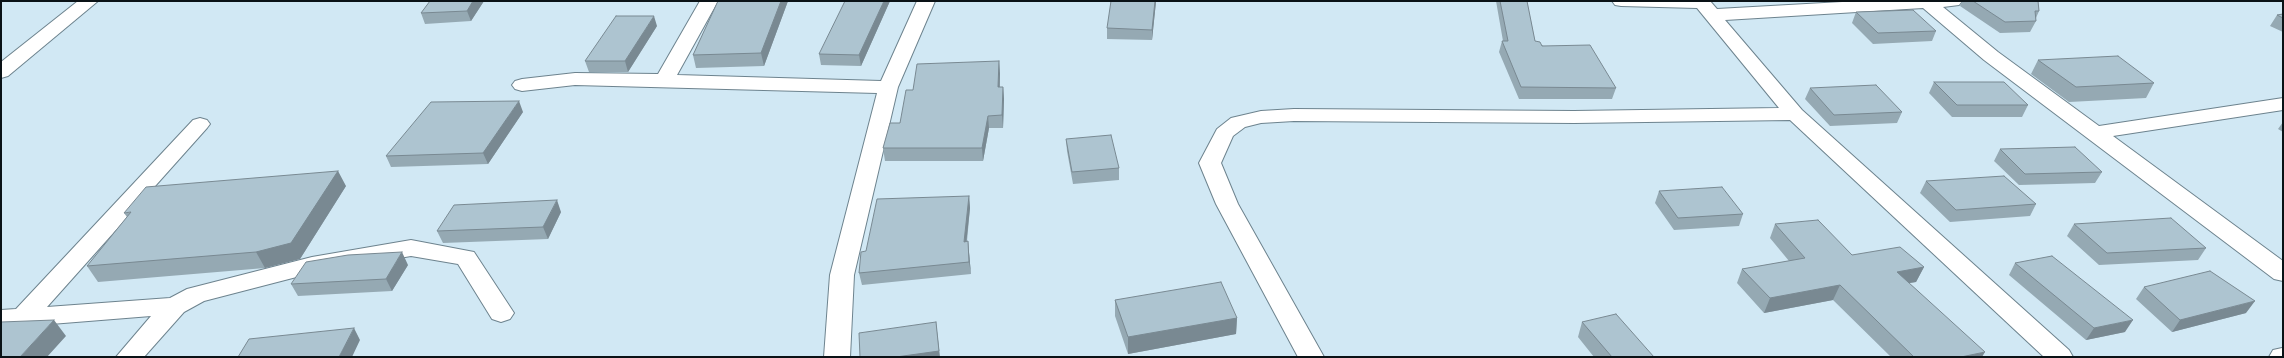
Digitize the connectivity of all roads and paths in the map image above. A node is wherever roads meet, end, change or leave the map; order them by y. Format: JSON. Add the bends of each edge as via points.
{"nodes":[{"id":1,"x":89,"y":1,"type":"edge"},
{"id":2,"x":710,"y":1,"type":"edge"},
{"id":3,"x":926,"y":1,"type":"edge"},
{"id":4,"x":1621,"y":1,"type":"edge"},
{"id":5,"x":1953,"y":1,"type":"edge"},
{"id":6,"x":1927,"y":2,"type":"edge"},
{"id":7,"x":1705,"y":7,"type":"edge"},
{"id":8,"x":1,"y":72,"type":"edge"},
{"id":9,"x":664,"y":80,"type":"junction"},
{"id":10,"x":522,"y":85,"type":"dead end"},
{"id":11,"x":888,"y":87,"type":"junction"},
{"id":12,"x":2283,"y":104,"type":"edge"},
{"id":13,"x":1795,"y":114,"type":"junction"},
{"id":14,"x":200,"y":124,"type":"dead end"},
{"id":15,"x":2095,"y":133,"type":"junction"},
{"id":16,"x":2283,"y":273,"type":"edge"},
{"id":17,"x":175,"y":306,"type":"junction"},
{"id":18,"x":500,"y":313,"type":"dead end"},
{"id":19,"x":12,"y":318,"type":"edge"},
{"id":20,"x":129,"y":357,"type":"edge"},
{"id":21,"x":837,"y":357,"type":"edge"},
{"id":22,"x":1311,"y":357,"type":"edge"},
{"id":23,"x":2060,"y":357,"type":"edge"}],
"edges":[{"from":1,"to":8,"type":"street"},
{"from":2,"to":9,"type":"street"},
{"from":3,"to":11,"type":"street"},
{"from":4,"to":7,"type":"street"},
{"from":5,"to":6,"type":"street"},
{"from":6,"to":7,"type":"street"},
{"from":6,"to":15,"type":"street","via":[[1991,56]]},
{"from":7,"to":13,"type":"street"},
{"from":9,"to":10,"type":"street","via":[[575,79]]},
{"from":9,"to":11,"type":"street"},
{"from":11,"to":21,"type":"street","via":[[842,275]]},
{"from":12,"to":15,"type":"street"},
{"from":13,"to":22,"type":"street","via":[[1574,117],[1294,116],[1261,117],[1238,122],[1224,133],[1210,163],[1227,204]]},
{"from":13,"to":23,"type":"street"},
{"from":14,"to":19,"type":"street"},
{"from":15,"to":16,"type":"street"},
{"from":17,"to":18,"type":"street","via":[[196,295],[258,278],[411,248],[466,258]]},
{"from":17,"to":19,"type":"street"},
{"from":17,"to":20,"type":"street"}]}
